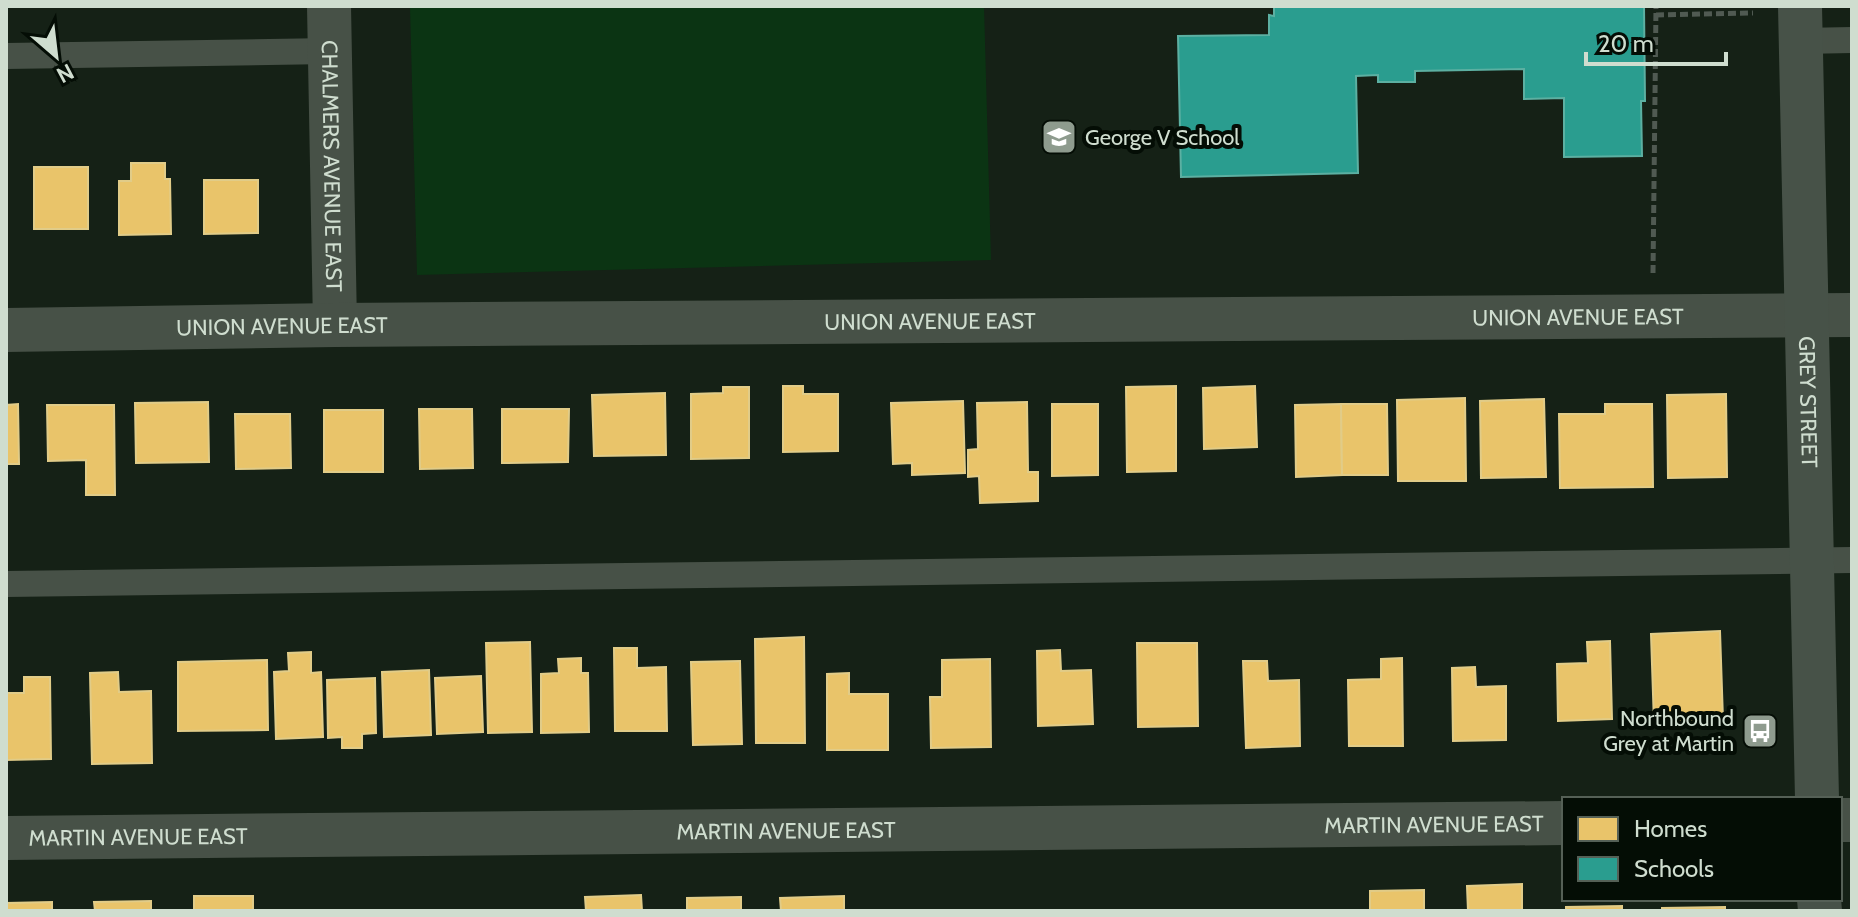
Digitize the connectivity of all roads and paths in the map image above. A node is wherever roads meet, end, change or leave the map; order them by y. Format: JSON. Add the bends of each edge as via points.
{"nodes":[{"id":1,"x":329,"y":6,"type":"edge"},
{"id":2,"x":1656,"y":6,"type":"edge"},
{"id":3,"x":1753,"y":13,"type":"dead end"},
{"id":4,"x":1656,"y":15,"type":"junction"},
{"id":5,"x":1801,"y":24,"type":"edge"},
{"id":6,"x":1852,"y":40,"type":"edge"},
{"id":7,"x":330,"y":51,"type":"junction"},
{"id":8,"x":6,"y":56,"type":"edge"},
{"id":9,"x":1653,"y":278,"type":"dead end"},
{"id":10,"x":1852,"y":315,"type":"edge"},
{"id":11,"x":1808,"y":316,"type":"junction"},
{"id":12,"x":335,"y":325,"type":"junction"},
{"id":13,"x":6,"y":330,"type":"edge"},
{"id":14,"x":1831,"y":560,"type":"edge"},
{"id":15,"x":6,"y":584,"type":"edge"},
{"id":16,"x":1817,"y":797,"type":"edge"},
{"id":17,"x":1562,"y":823,"type":"edge"},
{"id":18,"x":6,"y":838,"type":"edge"}],
"edges":[{"from":1,"to":7,"type":"street","name":"CHALMERS AVENUE EAST"},
{"from":2,"to":4,"type":"path"},
{"from":3,"to":4,"type":"path"},
{"from":4,"to":9,"type":"path"},
{"from":5,"to":6,"type":"lane"},
{"from":5,"to":11,"type":"street","name":"GREY STREET"},
{"from":7,"to":8,"type":"lane"},
{"from":7,"to":12,"type":"street","name":"CHALMERS AVENUE EAST"},
{"from":10,"to":11,"type":"street","name":"UNION AVENUE EAST"},
{"from":11,"to":12,"type":"street","name":"UNION AVENUE EAST"},
{"from":11,"to":14,"type":"street","name":"GREY STREET"},
{"from":12,"to":13,"type":"street","name":"UNION AVENUE EAST"},
{"from":14,"to":15,"type":"lane"},
{"from":14,"to":16,"type":"street","name":"GREY STREET"},
{"from":17,"to":18,"type":"street","name":"MARTIN AVENUE EAST"}]}
